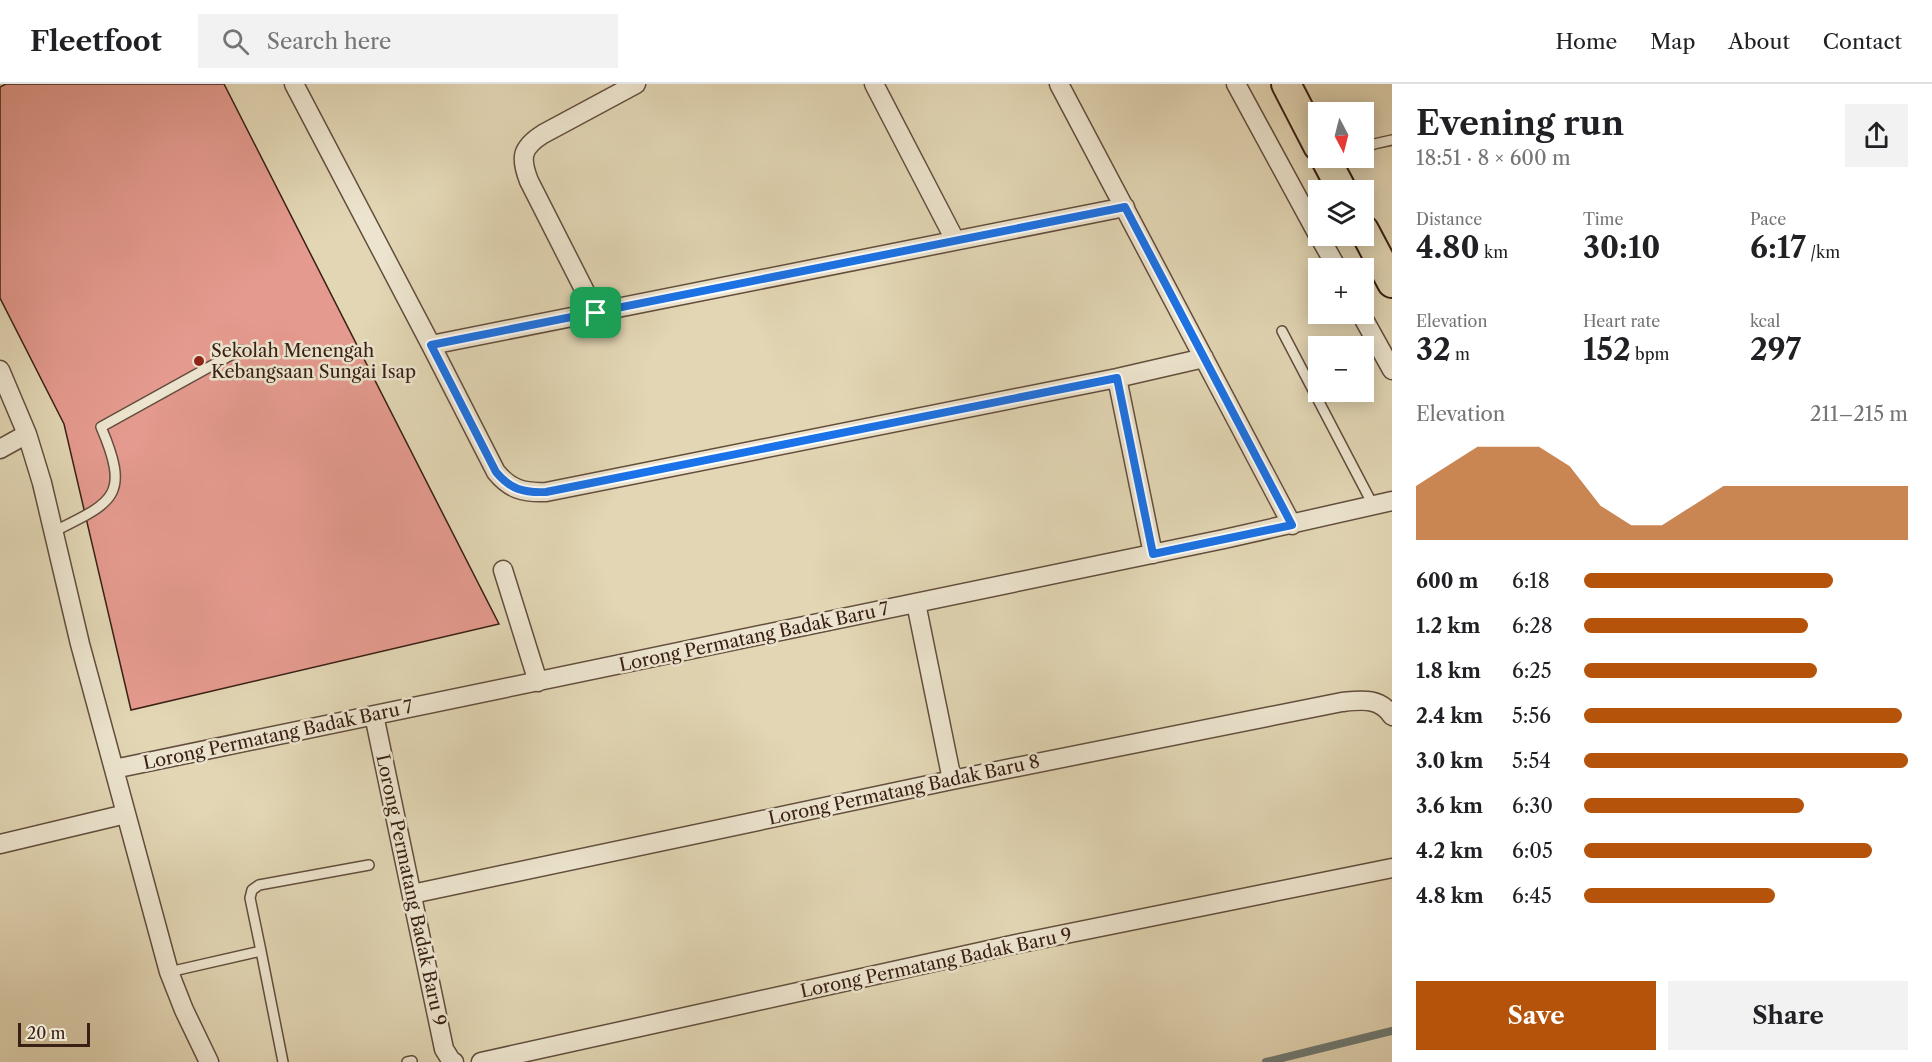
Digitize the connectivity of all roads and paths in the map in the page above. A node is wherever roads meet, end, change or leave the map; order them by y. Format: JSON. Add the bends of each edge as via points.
{"nodes":[{"id":1,"x":294,"y":84,"type":"edge"},
{"id":2,"x":636,"y":84,"type":"edge"},
{"id":3,"x":874,"y":84,"type":"edge"},
{"id":4,"x":1059,"y":84,"type":"edge"},
{"id":5,"x":1236,"y":84,"type":"edge"},
{"id":6,"x":1286,"y":84,"type":"edge"},
{"id":7,"x":1308,"y":124,"type":"edge"},
{"id":8,"x":1392,"y":140,"type":"edge"},
{"id":9,"x":1374,"y":144,"type":"edge"},
{"id":10,"x":1125,"y":207,"type":"junction"},
{"id":11,"x":1308,"y":215,"type":"edge"},
{"id":12,"x":955,"y":240,"type":"junction"},
{"id":13,"x":1372,"y":246,"type":"edge"},
{"id":14,"x":1392,"y":284,"type":"edge"},
{"id":15,"x":596,"y":313,"type":"junction"},
{"id":16,"x":1367,"y":324,"type":"edge"},
{"id":17,"x":1282,"y":331,"type":"dead end"},
{"id":18,"x":431,"y":345,"type":"junction"},
{"id":19,"x":240,"y":350,"type":"dead end"},
{"id":20,"x":1204,"y":358,"type":"junction"},
{"id":21,"x":0,"y":370,"type":"edge"},
{"id":22,"x":1392,"y":370,"type":"edge"},
{"id":23,"x":1117,"y":378,"type":"junction"},
{"id":24,"x":27,"y":434,"type":"junction"},
{"id":25,"x":0,"y":449,"type":"edge"},
{"id":26,"x":1392,"y":501,"type":"edge"},
{"id":27,"x":1373,"y":505,"type":"junction"},
{"id":28,"x":1292,"y":525,"type":"junction"},
{"id":29,"x":53,"y":532,"type":"junction"},
{"id":30,"x":1153,"y":554,"type":"junction"},
{"id":31,"x":503,"y":570,"type":"dead end"},
{"id":32,"x":916,"y":603,"type":"junction"},
{"id":33,"x":538,"y":682,"type":"junction"},
{"id":34,"x":374,"y":715,"type":"junction"},
{"id":35,"x":1392,"y":716,"type":"edge"},
{"id":36,"x":114,"y":769,"type":"junction"},
{"id":37,"x":952,"y":780,"type":"junction"},
{"id":38,"x":126,"y":814,"type":"junction"},
{"id":39,"x":0,"y":844,"type":"edge"},
{"id":40,"x":369,"y":865,"type":"dead end"},
{"id":41,"x":1392,"y":868,"type":"edge"},
{"id":42,"x":412,"y":894,"type":"junction"},
{"id":43,"x":261,"y":951,"type":"junction"},
{"id":44,"x":169,"y":972,"type":"junction"},
{"id":45,"x":209,"y":1062,"type":"edge"},
{"id":46,"x":283,"y":1062,"type":"edge"},
{"id":47,"x":454,"y":1062,"type":"edge"},
{"id":48,"x":481,"y":1062,"type":"edge"}],
"edges":[{"from":1,"to":18,"type":"street"},
{"from":2,"to":15,"type":"street","via":[[536,138],[524,156],[529,181]]},
{"from":3,"to":12,"type":"street"},
{"from":4,"to":10,"type":"street"},
{"from":5,"to":11,"type":"street"},
{"from":6,"to":7,"type":"main road"},
{"from":8,"to":9,"type":"lane"},
{"from":10,"to":12,"type":"street"},
{"from":10,"to":20,"type":"street"},
{"from":12,"to":15,"type":"street"},
{"from":13,"to":14,"type":"main road"},
{"from":15,"to":18,"type":"street"},
{"from":16,"to":22,"type":"street"},
{"from":17,"to":27,"type":"lane"},
{"from":18,"to":23,"type":"street","via":[[496,472],[516,490],[530,493]]},
{"from":19,"to":29,"type":"lane","via":[[101,427],[112,452],[114,488],[108,501],[97,510]]},
{"from":20,"to":23,"type":"street"},
{"from":20,"to":28,"type":"street"},
{"from":21,"to":24,"type":"street"},
{"from":23,"to":30,"type":"street"},
{"from":24,"to":25,"type":"street"},
{"from":24,"to":29,"type":"street"},
{"from":26,"to":27,"type":"street","name":"Lorong Permatang Badak Baru 7"},
{"from":27,"to":28,"type":"street","name":"Lorong Permatang Badak Baru 7"},
{"from":28,"to":30,"type":"street","name":"Lorong Permatang Badak Baru 7"},
{"from":29,"to":36,"type":"street"},
{"from":30,"to":32,"type":"street","name":"Lorong Permatang Badak Baru 7"},
{"from":31,"to":33,"type":"street"},
{"from":32,"to":33,"type":"street","name":"Lorong Permatang Badak Baru 7"},
{"from":32,"to":37,"type":"street"},
{"from":33,"to":34,"type":"street","name":"Lorong Permatang Badak Baru 7"},
{"from":34,"to":36,"type":"street","name":"Lorong Permatang Badak Baru 7"},
{"from":34,"to":42,"type":"street","name":"Lorong Permatang Badak Baru 9"},
{"from":35,"to":37,"type":"street","name":"Lorong Permatang Badak Baru 8","via":[[1375,701],[1342,702]]},
{"from":36,"to":38,"type":"street"},
{"from":37,"to":42,"type":"street","name":"Lorong Permatang Badak Baru 8"},
{"from":38,"to":39,"type":"street"},
{"from":38,"to":44,"type":"street"},
{"from":40,"to":43,"type":"lane","via":[[259,885],[252,890],[250,898]]},
{"from":41,"to":48,"type":"street","name":"Lorong Permatang Badak Baru 9","via":[[1016,944]]},
{"from":42,"to":47,"type":"street","name":"Lorong Permatang Badak Baru 9","via":[[444,1049]]},
{"from":43,"to":44,"type":"lane"},
{"from":43,"to":46,"type":"lane"},
{"from":44,"to":45,"type":"street"}]}
